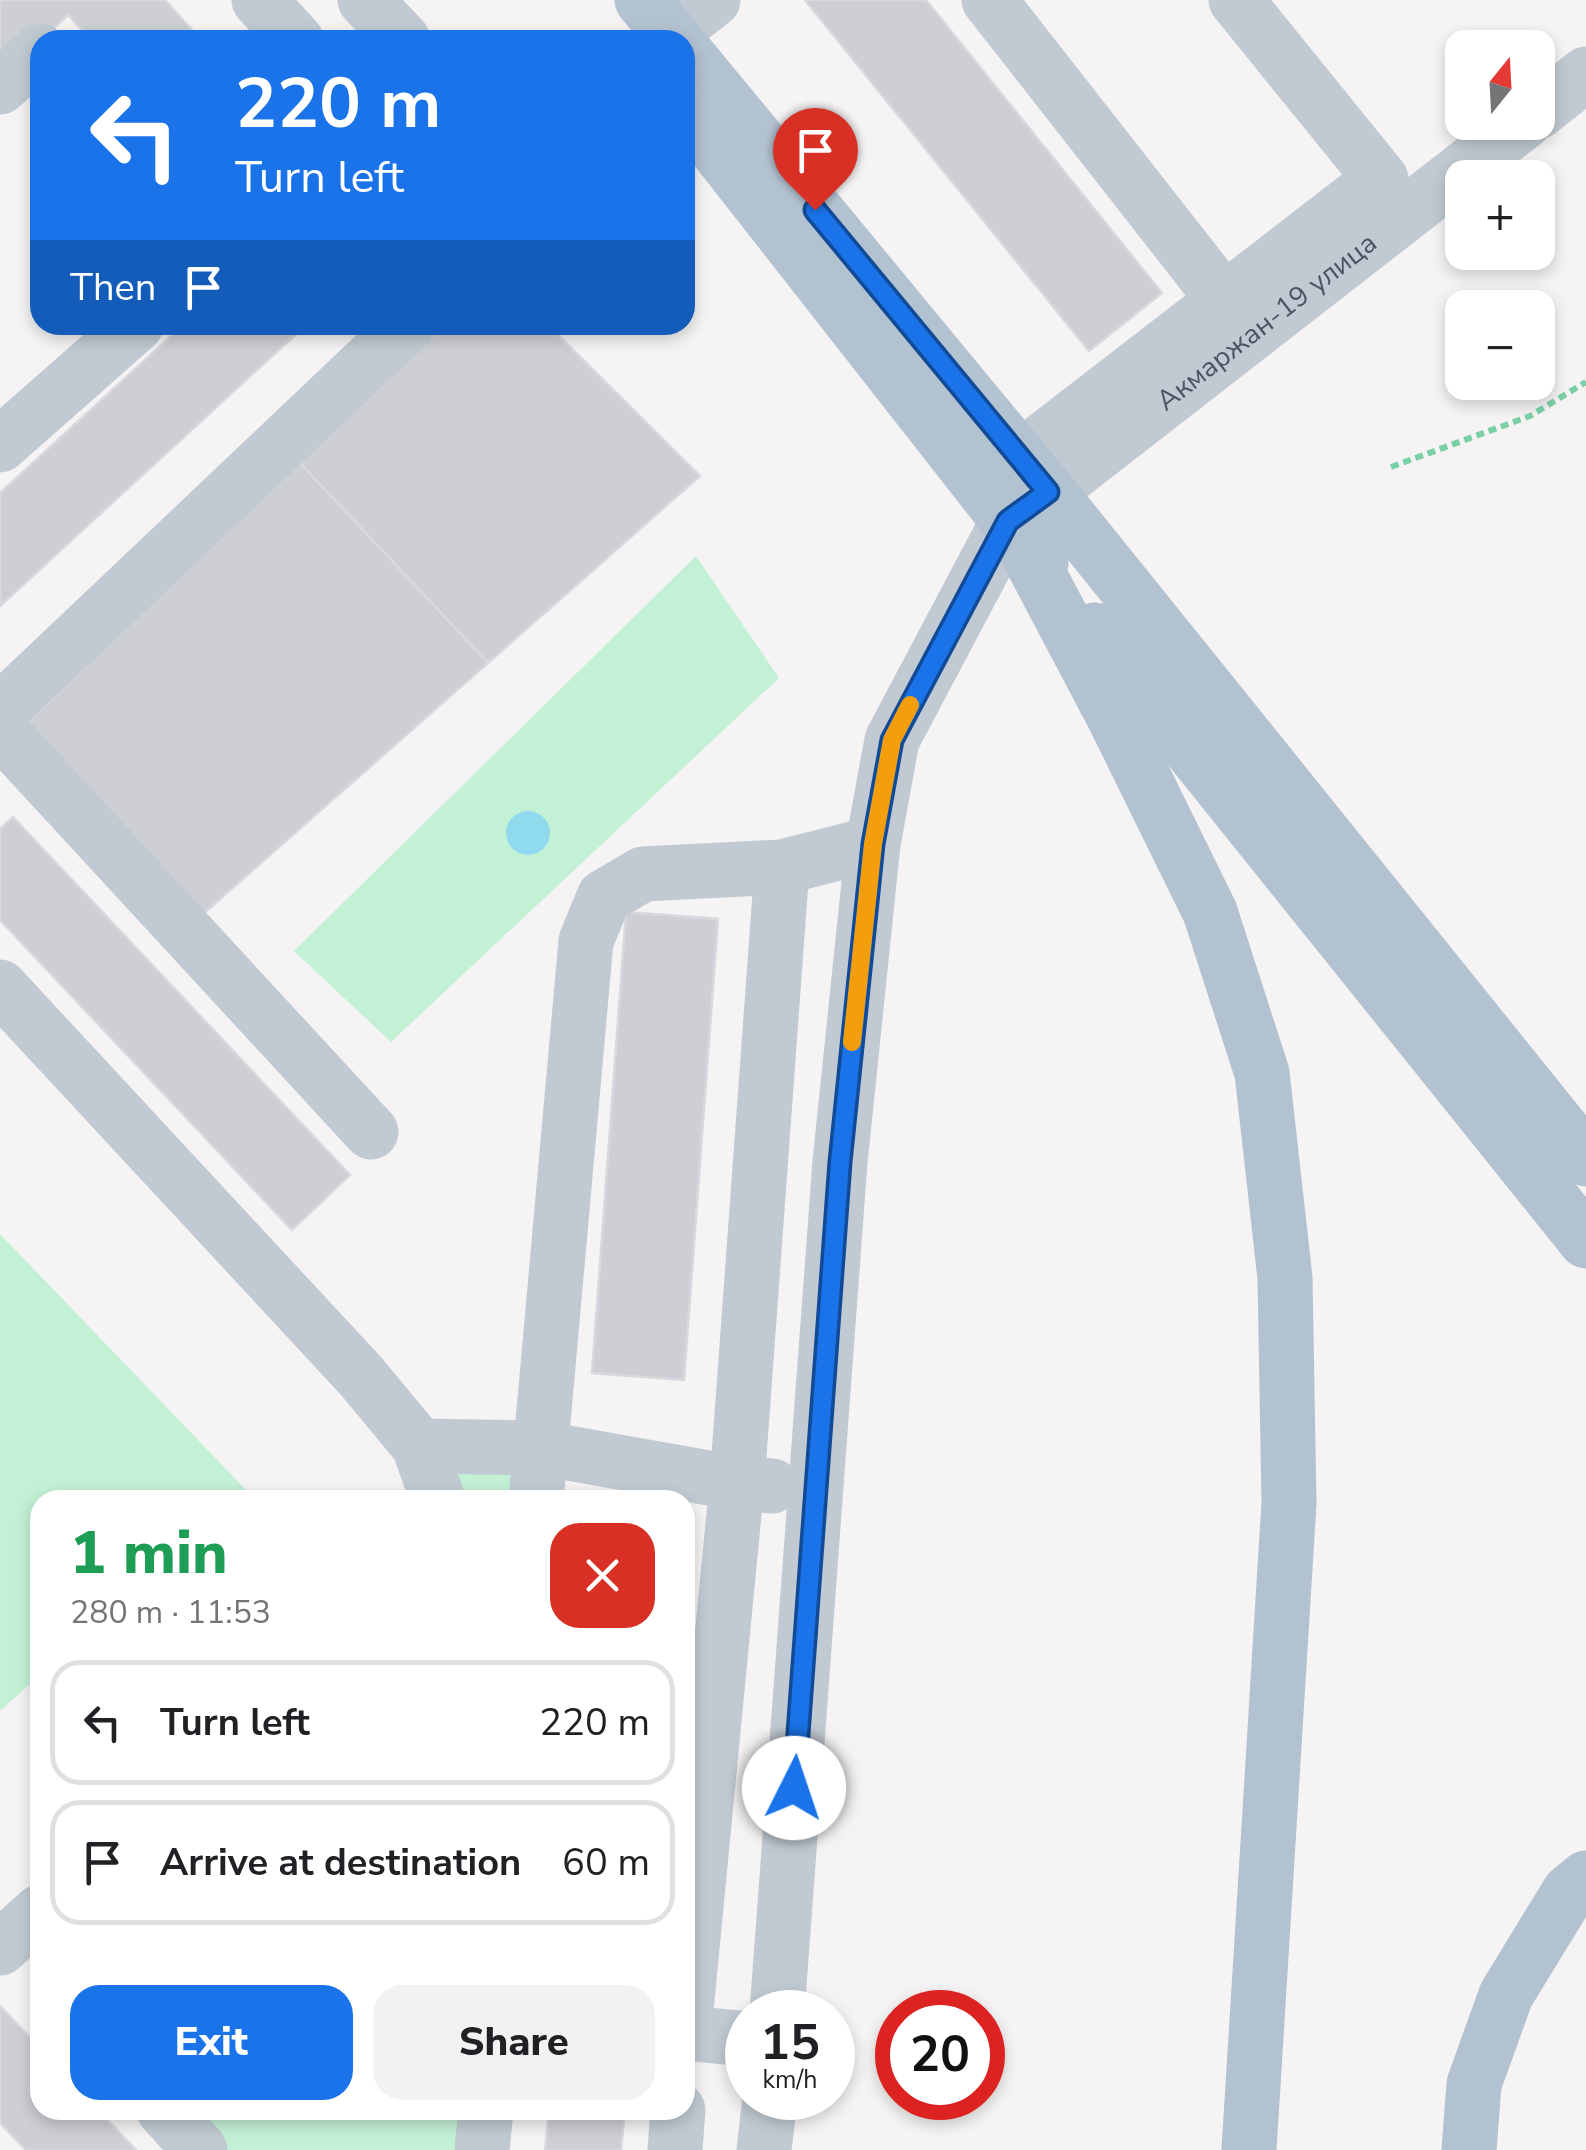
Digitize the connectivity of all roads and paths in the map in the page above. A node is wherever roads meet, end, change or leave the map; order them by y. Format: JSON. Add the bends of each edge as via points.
{"nodes":[{"id":1,"x":259,"y":0,"type":"edge"},
{"id":2,"x":365,"y":0,"type":"edge"},
{"id":3,"x":600,"y":0,"type":"edge"},
{"id":4,"x":714,"y":0,"type":"edge"},
{"id":5,"x":989,"y":0,"type":"edge"},
{"id":6,"x":1236,"y":0,"type":"edge"},
{"id":7,"x":287,"y":30,"type":"edge"},
{"id":8,"x":394,"y":30,"type":"edge"},
{"id":9,"x":641,"y":30,"type":"edge"},
{"id":10,"x":689,"y":30,"type":"edge"},
{"id":11,"x":30,"y":60,"type":"edge"},
{"id":12,"x":1586,"y":74,"type":"edge"},
{"id":13,"x":695,"y":83,"type":"edge"},
{"id":14,"x":0,"y":88,"type":"edge"},
{"id":15,"x":1555,"y":99,"type":"edge"},
{"id":16,"x":1500,"y":140,"type":"edge"},
{"id":17,"x":1224,"y":300,"type":"junction"},
{"id":18,"x":125,"y":335,"type":"edge"},
{"id":19,"x":396,"y":335,"type":"edge"},
{"id":20,"x":1586,"y":382,"type":"edge"},
{"id":21,"x":0,"y":444,"type":"edge"},
{"id":22,"x":1390,"y":468,"type":"dead end"},
{"id":23,"x":1024,"y":502,"type":"junction"},
{"id":24,"x":0,"y":711,"type":"edge"},
{"id":25,"x":0,"y":730,"type":"edge"},
{"id":26,"x":873,"y":844,"type":"junction"},
{"id":27,"x":782,"y":867,"type":"junction"},
{"id":28,"x":0,"y":987,"type":"edge"},
{"id":29,"x":372,"y":1132,"type":"dead end"},
{"id":30,"x":1586,"y":1158,"type":"edge"},
{"id":31,"x":1586,"y":1241,"type":"edge"},
{"id":32,"x":418,"y":1446,"type":"junction"},
{"id":33,"x":538,"y":1474,"type":"edge"},
{"id":34,"x":738,"y":1483,"type":"junction"},
{"id":35,"x":816,"y":1489,"type":"junction"},
{"id":36,"x":434,"y":1490,"type":"edge"},
{"id":37,"x":1586,"y":1878,"type":"edge"},
{"id":38,"x":695,"y":1919,"type":"edge"},
{"id":39,"x":779,"y":1990,"type":"edge"},
{"id":40,"x":695,"y":2034,"type":"edge"},
{"id":41,"x":725,"y":2037,"type":"edge"},
{"id":42,"x":173,"y":2120,"type":"edge"},
{"id":43,"x":485,"y":2120,"type":"edge"},
{"id":44,"x":677,"y":2120,"type":"edge"},
{"id":45,"x":767,"y":2120,"type":"edge"},
{"id":46,"x":200,"y":2150,"type":"edge"},
{"id":47,"x":482,"y":2150,"type":"edge"},
{"id":48,"x":675,"y":2150,"type":"edge"},
{"id":49,"x":764,"y":2150,"type":"edge"},
{"id":50,"x":1249,"y":2150,"type":"edge"},
{"id":51,"x":1469,"y":2150,"type":"edge"}],
"edges":[{"from":1,"to":7,"type":"street"},
{"from":2,"to":8,"type":"street"},
{"from":3,"to":9,"type":"main road"},
{"from":4,"to":10,"type":"street"},
{"from":5,"to":17,"type":"street"},
{"from":6,"to":17,"type":"street","via":[[1381,180]]},
{"from":11,"to":14,"type":"street"},
{"from":12,"to":15,"type":"street"},
{"from":13,"to":23,"type":"main road"},
{"from":16,"to":23,"type":"street","name":"Акмаржан-19 улица"},
{"from":17,"to":23,"type":"street"},
{"from":18,"to":21,"type":"street"},
{"from":19,"to":24,"type":"street"},
{"from":20,"to":22,"type":"path","via":[[1530,416]]},
{"from":23,"to":26,"type":"street","via":[[892,740]]},
{"from":23,"to":30,"type":"main road"},
{"from":23,"to":31,"type":"main road"},
{"from":23,"to":50,"type":"main road","via":[[1115,719],[1210,912],[1262,1073],[1285,1278],[1289,1503]]},
{"from":25,"to":29,"type":"street"},
{"from":26,"to":27,"type":"street"},
{"from":26,"to":35,"type":"street"},
{"from":27,"to":33,"type":"street","via":[[642,874],[604,897],[592,926]]},
{"from":27,"to":34,"type":"street"},
{"from":28,"to":32,"type":"street"},
{"from":32,"to":33,"type":"street"},
{"from":32,"to":36,"type":"street"},
{"from":33,"to":34,"type":"street"},
{"from":34,"to":35,"type":"street"},
{"from":34,"to":38,"type":"street"},
{"from":35,"to":39,"type":"street"},
{"from":37,"to":51,"type":"main road","via":[[1569,1892],[1506,1995],[1474,2084]]},
{"from":40,"to":41,"type":"street"},
{"from":42,"to":46,"type":"street"},
{"from":43,"to":47,"type":"street"},
{"from":44,"to":48,"type":"street"},
{"from":45,"to":49,"type":"street"}]}
